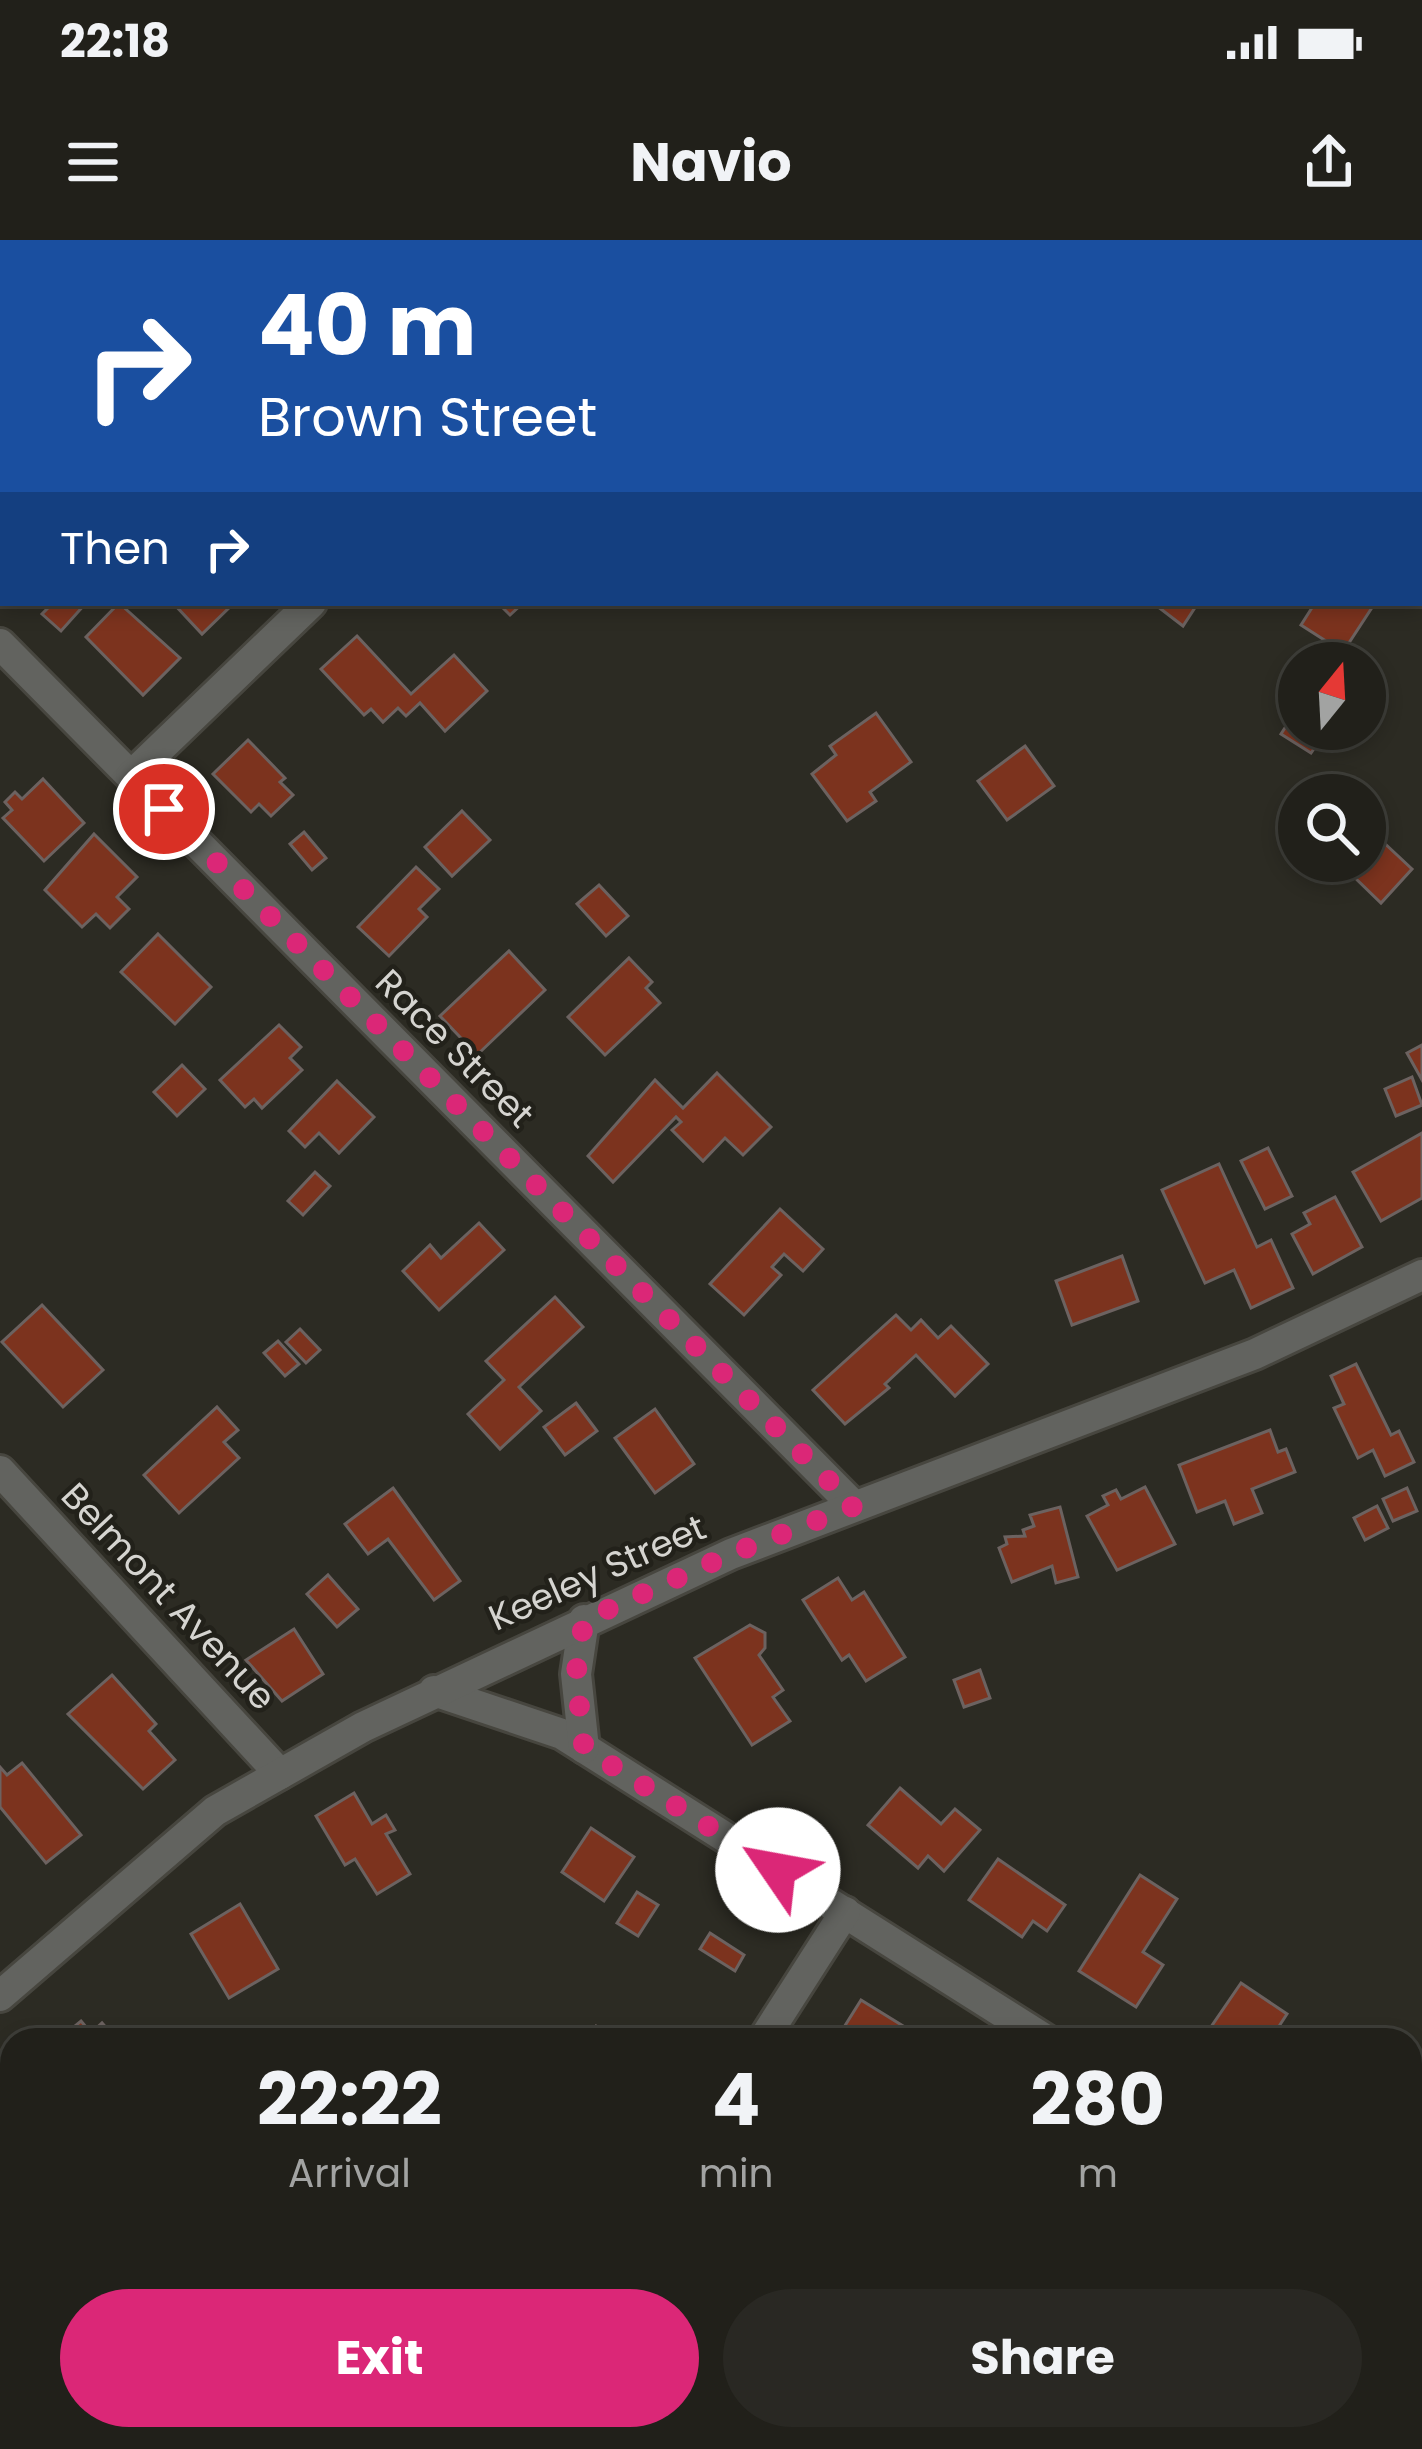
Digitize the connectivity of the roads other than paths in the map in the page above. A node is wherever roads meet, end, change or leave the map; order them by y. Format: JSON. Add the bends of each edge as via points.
{"nodes":[{"id":1,"x":308,"y":606,"type":"edge"},
{"id":2,"x":0,"y":644,"type":"edge"},
{"id":3,"x":131,"y":776,"type":"junction"},
{"id":4,"x":1422,"y":1275,"type":"edge"},
{"id":5,"x":0,"y":1471,"type":"edge"},
{"id":6,"x":854,"y":1506,"type":"junction"},
{"id":7,"x":584,"y":1620,"type":"junction"},
{"id":8,"x":434,"y":1690,"type":"junction"},
{"id":9,"x":584,"y":1748,"type":"junction"},
{"id":10,"x":280,"y":1774,"type":"junction"},
{"id":11,"x":845,"y":1912,"type":"junction"},
{"id":12,"x":0,"y":1996,"type":"edge"},
{"id":13,"x":771,"y":2028,"type":"edge"},
{"id":14,"x":1027,"y":2028,"type":"edge"}],
"edges":[{"from":1,"to":3,"type":"street"},
{"from":2,"to":3,"type":"street","name":"Race Street"},
{"from":3,"to":6,"type":"street","name":"Race Street"},
{"from":4,"to":6,"type":"street","name":"Keeley Street","via":[[1255,1354]]},
{"from":5,"to":10,"type":"street","name":"Belmont Avenue"},
{"from":6,"to":7,"type":"street","name":"Keeley Street"},
{"from":7,"to":8,"type":"street","name":"Keeley Street"},
{"from":7,"to":9,"type":"street","via":[[576,1674]]},
{"from":8,"to":9,"type":"street"},
{"from":8,"to":10,"type":"street","name":"Keeley Street"},
{"from":9,"to":11,"type":"street"},
{"from":10,"to":12,"type":"street","name":"Keeley Street","via":[[215,1811]]},
{"from":11,"to":13,"type":"street"},
{"from":11,"to":14,"type":"street"}]}
